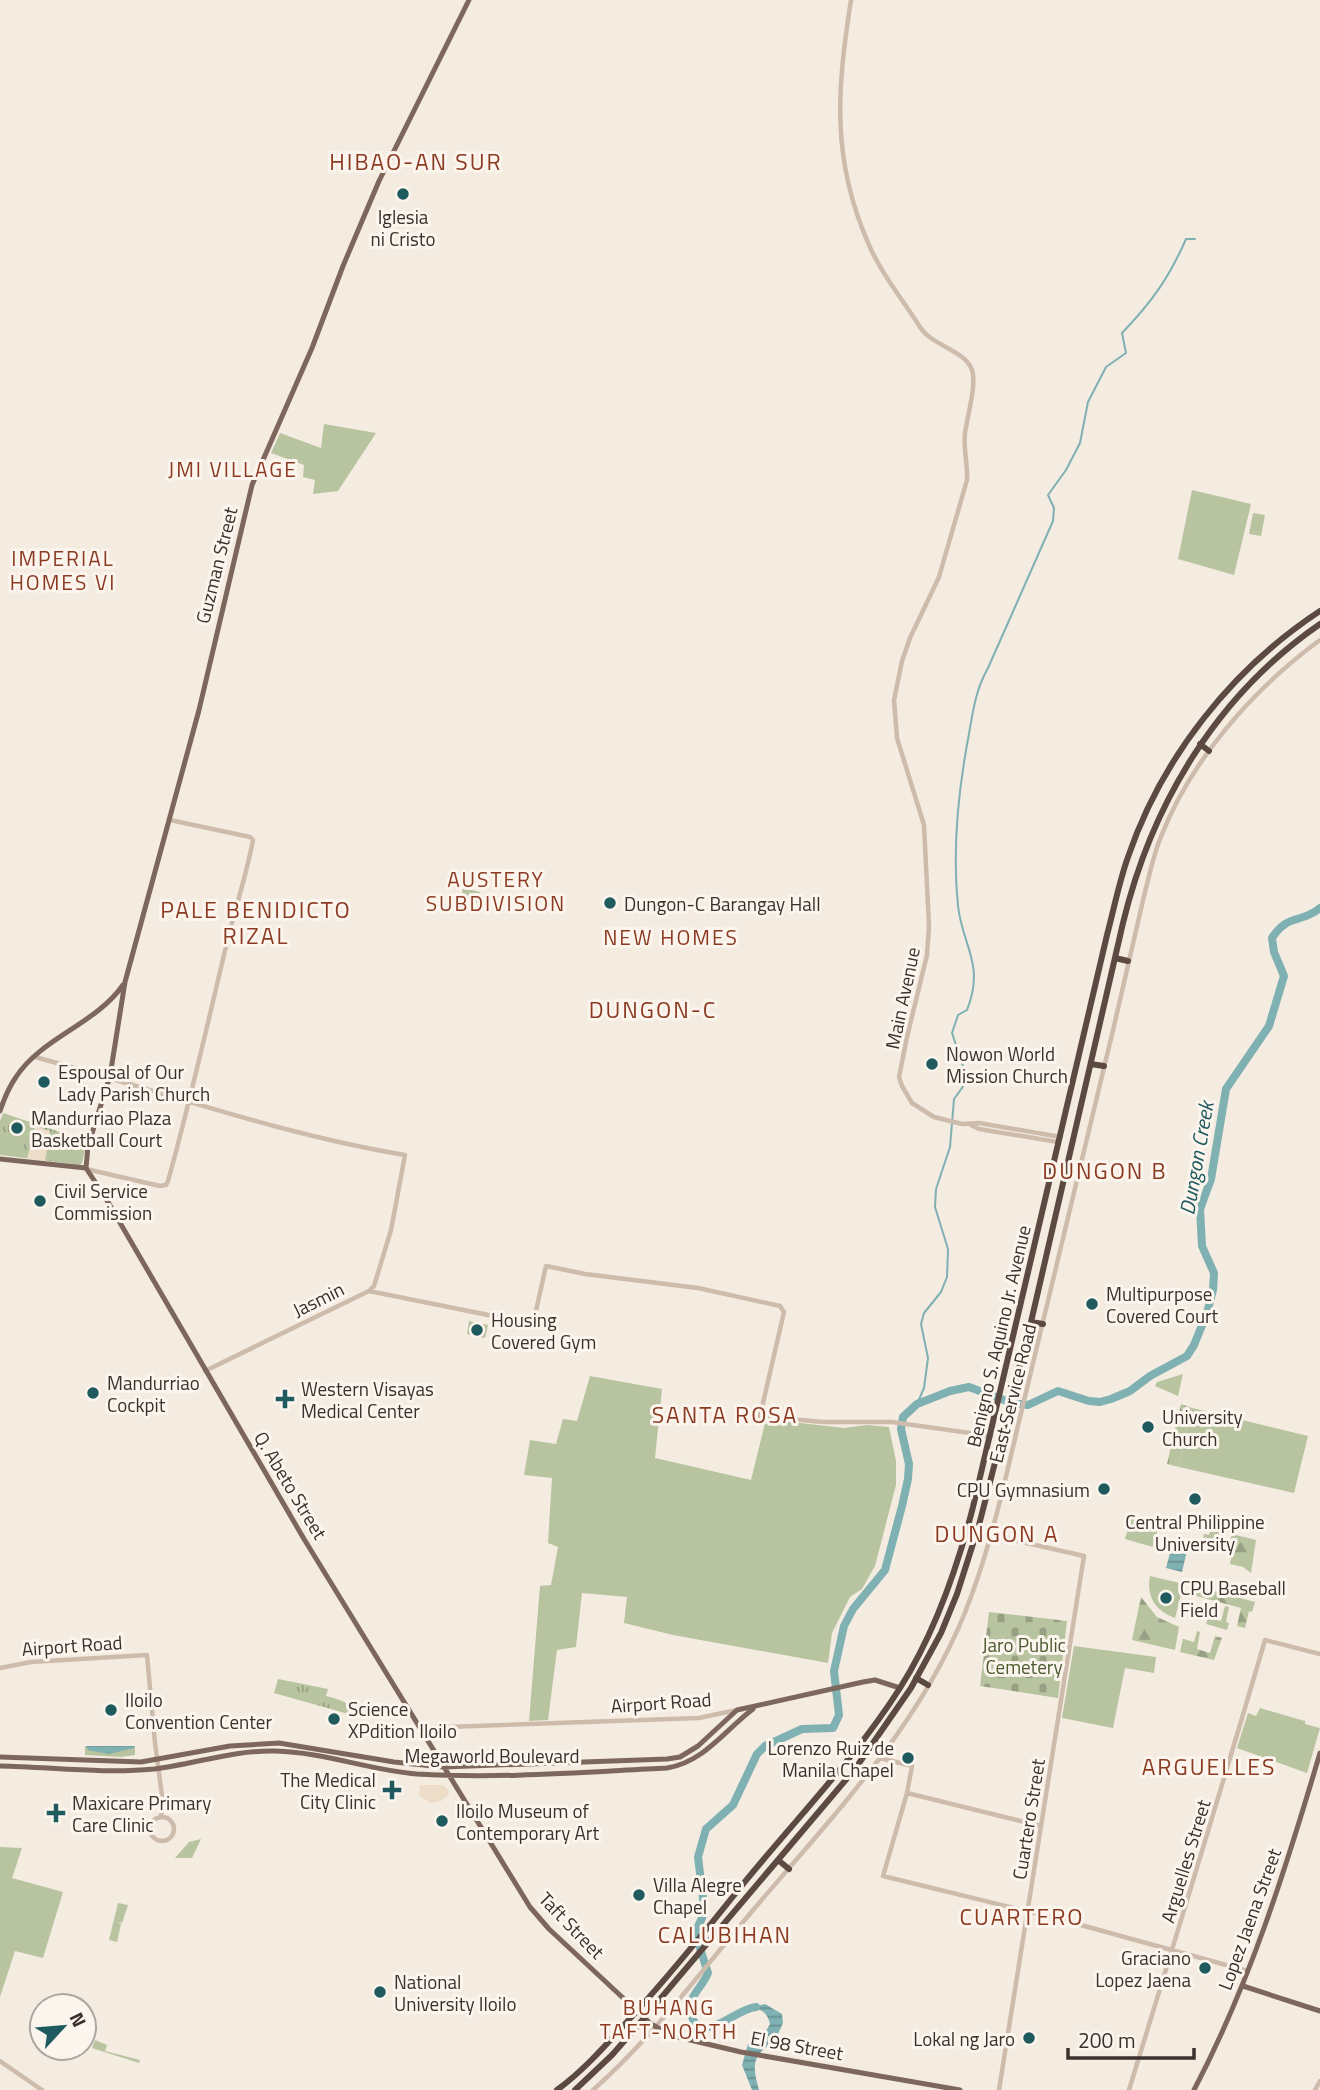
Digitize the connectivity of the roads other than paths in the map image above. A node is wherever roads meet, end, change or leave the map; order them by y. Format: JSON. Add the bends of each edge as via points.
{"nodes":[{"id":1,"x":469,"y":0,"type":"edge"},
{"id":2,"x":851,"y":0,"type":"edge"},
{"id":3,"x":1320,"y":611,"type":"edge"},
{"id":4,"x":1320,"y":624,"type":"edge"},
{"id":5,"x":1320,"y":640,"type":"edge"},
{"id":6,"x":1257,"y":661,"type":"junction"},
{"id":7,"x":1264,"y":669,"type":"junction"},
{"id":8,"x":1200,"y":744,"type":"junction"},
{"id":9,"x":1209,"y":751,"type":"junction"},
{"id":10,"x":1172,"y":765,"type":"junction"},
{"id":11,"x":1183,"y":773,"type":"junction"},
{"id":12,"x":170,"y":820,"type":"junction"},
{"id":13,"x":1111,"y":919,"type":"junction"},
{"id":14,"x":1122,"y":923,"type":"junction"},
{"id":15,"x":1115,"y":958,"type":"junction"},
{"id":16,"x":1128,"y":961,"type":"junction"},
{"id":17,"x":125,"y":982,"type":"junction"},
{"id":18,"x":35,"y":1056,"type":"junction"},
{"id":19,"x":1091,"y":1063,"type":"junction"},
{"id":20,"x":1104,"y":1066,"type":"junction"},
{"id":21,"x":110,"y":1076,"type":"junction"},
{"id":22,"x":1071,"y":1094,"type":"junction"},
{"id":23,"x":1083,"y":1097,"type":"junction"},
{"id":24,"x":191,"y":1102,"type":"junction"},
{"id":25,"x":0,"y":1111,"type":"edge"},
{"id":26,"x":1060,"y":1139,"type":"junction"},
{"id":27,"x":0,"y":1159,"type":"edge"},
{"id":28,"x":86,"y":1168,"type":"junction"},
{"id":29,"x":1038,"y":1238,"type":"junction"},
{"id":30,"x":1049,"y":1242,"type":"junction"},
{"id":31,"x":369,"y":1291,"type":"junction"},
{"id":32,"x":1031,"y":1322,"type":"junction"},
{"id":33,"x":1043,"y":1324,"type":"junction"},
{"id":34,"x":205,"y":1371,"type":"junction"},
{"id":35,"x":992,"y":1436,"type":"junction"},
{"id":36,"x":968,"y":1527,"type":"junction"},
{"id":37,"x":978,"y":1530,"type":"junction"},
{"id":38,"x":991,"y":1535,"type":"junction"},
{"id":39,"x":1320,"y":1654,"type":"edge"},
{"id":40,"x":0,"y":1668,"type":"edge"},
{"id":41,"x":916,"y":1678,"type":"junction"},
{"id":42,"x":928,"y":1685,"type":"junction"},
{"id":43,"x":900,"y":1688,"type":"junction"},
{"id":44,"x":757,"y":1706,"type":"junction"},
{"id":45,"x":737,"y":1710,"type":"junction"},
{"id":46,"x":420,"y":1728,"type":"junction"},
{"id":47,"x":863,"y":1739,"type":"junction"},
{"id":48,"x":871,"y":1745,"type":"junction"},
{"id":49,"x":695,"y":1748,"type":"junction"},
{"id":50,"x":1320,"y":1753,"type":"edge"},
{"id":51,"x":178,"y":1756,"type":"junction"},
{"id":52,"x":700,"y":1756,"type":"junction"},
{"id":53,"x":0,"y":1757,"type":"edge"},
{"id":54,"x":880,"y":1758,"type":"junction"},
{"id":55,"x":157,"y":1760,"type":"junction"},
{"id":56,"x":141,"y":1762,"type":"junction"},
{"id":57,"x":180,"y":1763,"type":"junction"},
{"id":58,"x":560,"y":1763,"type":"junction"},
{"id":59,"x":516,"y":1765,"type":"junction"},
{"id":60,"x":0,"y":1766,"type":"edge"},
{"id":61,"x":419,"y":1766,"type":"junction"},
{"id":62,"x":443,"y":1767,"type":"junction"},
{"id":63,"x":467,"y":1767,"type":"junction"},
{"id":64,"x":158,"y":1768,"type":"junction"},
{"id":65,"x":142,"y":1770,"type":"junction"},
{"id":66,"x":561,"y":1772,"type":"junction"},
{"id":67,"x":418,"y":1774,"type":"junction"},
{"id":68,"x":516,"y":1774,"type":"junction"},
{"id":69,"x":448,"y":1775,"type":"junction"},
{"id":70,"x":468,"y":1775,"type":"junction"},
{"id":71,"x":907,"y":1793,"type":"junction"},
{"id":72,"x":161,"y":1816,"type":"junction"},
{"id":73,"x":473,"y":1816,"type":"joint"},
{"id":74,"x":1041,"y":1826,"type":"junction"},
{"id":75,"x":778,"y":1860,"type":"junction"},
{"id":76,"x":789,"y":1869,"type":"junction"},
{"id":77,"x":727,"y":1904,"type":"junction"},
{"id":78,"x":734,"y":1911,"type":"junction"},
{"id":79,"x":1028,"y":1913,"type":"junction"},
{"id":80,"x":1173,"y":1950,"type":"junction"},
{"id":81,"x":1249,"y":1971,"type":"junction"},
{"id":82,"x":1243,"y":1986,"type":"junction"},
{"id":83,"x":637,"y":2011,"type":"junction"},
{"id":84,"x":1320,"y":2011,"type":"edge"},
{"id":85,"x":645,"y":2018,"type":"junction"},
{"id":86,"x":657,"y":2028,"type":"junction"},
{"id":87,"x":0,"y":2061,"type":"edge"},
{"id":88,"x":1320,"y":2081,"type":"edge"},
{"id":89,"x":42,"y":2090,"type":"edge"},
{"id":90,"x":557,"y":2090,"type":"edge"},
{"id":91,"x":575,"y":2090,"type":"edge"},
{"id":92,"x":593,"y":2090,"type":"edge"},
{"id":93,"x":960,"y":2090,"type":"edge"},
{"id":94,"x":999,"y":2090,"type":"edge"},
{"id":95,"x":1129,"y":2090,"type":"edge"},
{"id":96,"x":1194,"y":2090,"type":"edge"},
{"id":97,"x":1315,"y":2090,"type":"edge"}],
"edges":[{"from":1,"to":12,"type":"main road","name":"Guzman Street","via":[[379,181],[252,485]]},
{"from":2,"to":26,"type":"street","name":"Main Avenue","via":[[839,118],[841,153],[857,214],[881,269],[923,333],[966,359],[973,375],[965,436],[967,481],[939,578],[910,638],[896,687],[894,719],[924,825],[929,936],[899,1077],[912,1103],[929,1114],[962,1124],[979,1123]]},
{"from":3,"to":6,"type":"highway","name":"Benigno S. Aquino Jr. Avenue"},
{"from":4,"to":7,"type":"highway","name":"Benigno S. Aquino Jr. Avenue"},
{"from":5,"to":9,"type":"street","name":"East Service Road","via":[[1269,682]]},
{"from":6,"to":7,"type":"highway"},
{"from":6,"to":10,"type":"highway","name":"Benigno S. Aquino Jr. Avenue","via":[[1214,705]]},
{"from":7,"to":8,"type":"highway","name":"Benigno S. Aquino Jr. Avenue"},
{"from":8,"to":9,"type":"highway"},
{"from":8,"to":11,"type":"highway","name":"Benigno S. Aquino Jr. Avenue"},
{"from":9,"to":16,"type":"street","name":"East Service Road","via":[[1160,839]]},
{"from":10,"to":11,"type":"highway"},
{"from":10,"to":13,"type":"highway","name":"Benigno S. Aquino Jr. Avenue","via":[[1138,830]]},
{"from":11,"to":14,"type":"highway","name":"Benigno S. Aquino Jr. Avenue","via":[[1150,835]]},
{"from":12,"to":17,"type":"main road","name":"Guzman Street"},
{"from":12,"to":24,"type":"street","via":[[253,840]]},
{"from":13,"to":14,"type":"highway"},
{"from":13,"to":22,"type":"highway","name":"Benigno S. Aquino Jr. Avenue"},
{"from":14,"to":15,"type":"highway","name":"Benigno S. Aquino Jr. Avenue"},
{"from":15,"to":16,"type":"highway"},
{"from":15,"to":19,"type":"highway","name":"Benigno S. Aquino Jr. Avenue"},
{"from":16,"to":20,"type":"street","name":"East Service Road"},
{"from":17,"to":18,"type":"main road","via":[[108,1004]]},
{"from":17,"to":21,"type":"main road","name":"Guzman Street"},
{"from":18,"to":21,"type":"street"},
{"from":18,"to":25,"type":"main road","via":[[16,1076]]},
{"from":19,"to":20,"type":"highway"},
{"from":19,"to":23,"type":"highway","name":"Benigno S. Aquino Jr. Avenue"},
{"from":20,"to":33,"type":"street","name":"East Service Road"},
{"from":21,"to":24,"type":"street"},
{"from":21,"to":28,"type":"main road","name":"Guzman Street","via":[[88,1146]]},
{"from":22,"to":23,"type":"highway"},
{"from":22,"to":26,"type":"highway","name":"Benigno S. Aquino Jr. Avenue"},
{"from":23,"to":30,"type":"highway","name":"Benigno S. Aquino Jr. Avenue"},
{"from":24,"to":28,"type":"street","via":[[166,1185]]},
{"from":24,"to":31,"type":"street","via":[[254,1122],[405,1155],[391,1230]]},
{"from":26,"to":29,"type":"highway","name":"Benigno S. Aquino Jr. Avenue"},
{"from":27,"to":28,"type":"main road"},
{"from":28,"to":34,"type":"main road","name":"Q. Abeto Street"},
{"from":29,"to":30,"type":"highway"},
{"from":29,"to":35,"type":"highway","name":"Benigno S. Aquino Jr. Avenue"},
{"from":30,"to":32,"type":"highway","name":"Benigno S. Aquino Jr. Avenue"},
{"from":31,"to":34,"type":"street","name":"Jasmin"},
{"from":31,"to":35,"type":"street","name":"Jasmin","via":[[533,1324],[546,1266],[698,1288],[780,1306],[784,1312],[760,1416],[905,1423]]},
{"from":32,"to":33,"type":"highway"},
{"from":32,"to":37,"type":"highway","name":"Benigno S. Aquino Jr. Avenue"},
{"from":33,"to":38,"type":"street","name":"East Service Road"},
{"from":34,"to":46,"type":"main road","name":"Q. Abeto Street"},
{"from":35,"to":36,"type":"highway","name":"Benigno S. Aquino Jr. Avenue"},
{"from":36,"to":37,"type":"highway"},
{"from":36,"to":43,"type":"highway","name":"Benigno S. Aquino Jr. Avenue","via":[[948,1588]]},
{"from":37,"to":41,"type":"highway","name":"Benigno S. Aquino Jr. Avenue","via":[[941,1633]]},
{"from":38,"to":42,"type":"street","name":"East Service Road","via":[[971,1598]]},
{"from":38,"to":74,"type":"street","name":"Cuartero Street","via":[[1084,1556]]},
{"from":39,"to":80,"type":"street","name":"Arguelles Street","via":[[1265,1640]]},
{"from":40,"to":55,"type":"street","name":"Airport Road","via":[[147,1655]]},
{"from":41,"to":42,"type":"highway"},
{"from":41,"to":48,"type":"highway","name":"Benigno S. Aquino Jr. Avenue"},
{"from":42,"to":54,"type":"street","name":"East Service Road"},
{"from":43,"to":44,"type":"main road","name":"Airport Road","via":[[875,1680]]},
{"from":43,"to":47,"type":"highway","name":"Benigno S. Aquino Jr. Avenue"},
{"from":44,"to":45,"type":"main road","name":"Airport Road"},
{"from":44,"to":52,"type":"main road","name":"Megaworld Boulevard"},
{"from":45,"to":46,"type":"street","name":"Airport Road","via":[[699,1718]]},
{"from":45,"to":49,"type":"main road","name":"Megaworld Boulevard"},
{"from":46,"to":62,"type":"main road","name":"Q. Abeto Street"},
{"from":47,"to":48,"type":"highway"},
{"from":47,"to":77,"type":"highway","name":"Benigno S. Aquino Jr. Avenue"},
{"from":48,"to":75,"type":"highway","name":"Benigno S. Aquino Jr. Avenue"},
{"from":49,"to":52,"type":"main road","via":[[702,1749]]},
{"from":49,"to":58,"type":"main road","name":"Megaworld Boulevard","via":[[667,1759]]},
{"from":50,"to":81,"type":"main road","name":"Lopez Jaena Street"},
{"from":51,"to":55,"type":"main road","name":"Megaworld Boulevard"},
{"from":51,"to":57,"type":"main road","via":[[174,1760]]},
{"from":51,"to":61,"type":"main road","name":"Megaworld Boulevard","via":[[279,1743]]},
{"from":52,"to":66,"type":"main road","name":"Megaworld Boulevard","via":[[667,1768]]},
{"from":53,"to":56,"type":"main road","name":"Megaworld Boulevard"},
{"from":54,"to":71,"type":"street","via":[[912,1766]]},
{"from":54,"to":76,"type":"street","name":"East Service Road"},
{"from":55,"to":56,"type":"main road","name":"Megaworld Boulevard"},
{"from":55,"to":64,"type":"street"},
{"from":56,"to":65,"type":"main road"},
{"from":57,"to":64,"type":"main road","name":"Megaworld Boulevard"},
{"from":57,"to":67,"type":"main road","name":"Megaworld Boulevard","via":[[277,1751]]},
{"from":58,"to":59,"type":"main road","name":"Megaworld Boulevard"},
{"from":58,"to":66,"type":"main road","via":[[555,1768]]},
{"from":59,"to":63,"type":"main road","name":"Megaworld Boulevard"},
{"from":59,"to":68,"type":"main road","via":[[521,1769]]},
{"from":60,"to":65,"type":"main road","name":"Megaworld Boulevard"},
{"from":61,"to":62,"type":"main road","name":"Megaworld Boulevard"},
{"from":61,"to":67,"type":"main road","via":[[422,1771]]},
{"from":62,"to":63,"type":"main road","name":"Megaworld Boulevard"},
{"from":62,"to":69,"type":"main road","name":"Q. Abeto Street"},
{"from":63,"to":70,"type":"main road","via":[[463,1771]]},
{"from":64,"to":65,"type":"main road","name":"Megaworld Boulevard"},
{"from":64,"to":72,"type":"street"},
{"from":66,"to":68,"type":"main road","name":"Megaworld Boulevard"},
{"from":67,"to":69,"type":"main road","name":"Megaworld Boulevard"},
{"from":68,"to":70,"type":"main road","name":"Megaworld Boulevard"},
{"from":69,"to":70,"type":"main road","name":"Megaworld Boulevard"},
{"from":69,"to":73,"type":"main road","name":"Q. Abeto Street"},
{"from":71,"to":74,"type":"street"},
{"from":71,"to":79,"type":"street","via":[[883,1876]]},
{"from":72,"to":72,"type":"street","via":[[154,1819],[150,1830],[153,1837],[164,1841],[175,1828],[170,1818]]},
{"from":73,"to":83,"type":"main road","name":"Taft Street","via":[[530,1907]]},
{"from":74,"to":79,"type":"street","name":"Cuartero Street"},
{"from":75,"to":76,"type":"highway"},
{"from":75,"to":78,"type":"highway","name":"Benigno S. Aquino Jr. Avenue"},
{"from":76,"to":86,"type":"street","name":"East Service Road"},
{"from":77,"to":78,"type":"highway"},
{"from":77,"to":83,"type":"highway","name":"Benigno S. Aquino Jr. Avenue"},
{"from":78,"to":85,"type":"highway","name":"Benigno S. Aquino Jr. Avenue"},
{"from":79,"to":80,"type":"street"},
{"from":79,"to":94,"type":"street","name":"Cuartero Street"},
{"from":80,"to":81,"type":"street"},
{"from":80,"to":95,"type":"street","name":"Arguelles Street"},
{"from":81,"to":82,"type":"main road","name":"Lopez Jaena Street"},
{"from":82,"to":84,"type":"main road"},
{"from":82,"to":96,"type":"main road","name":"Lopez Jaena Street"},
{"from":83,"to":85,"type":"main road","name":"El 98 Street"},
{"from":83,"to":90,"type":"highway","name":"Benigno S. Aquino Jr. Avenue"},
{"from":85,"to":86,"type":"main road","name":"El 98 Street"},
{"from":85,"to":91,"type":"highway","name":"Benigno S. Aquino Jr. Avenue"},
{"from":86,"to":92,"type":"street","name":"East Service Road"},
{"from":86,"to":93,"type":"main road","name":"El 98 Street","via":[[741,2052]]},
{"from":87,"to":89,"type":"street"},
{"from":88,"to":97,"type":"street"}]}
